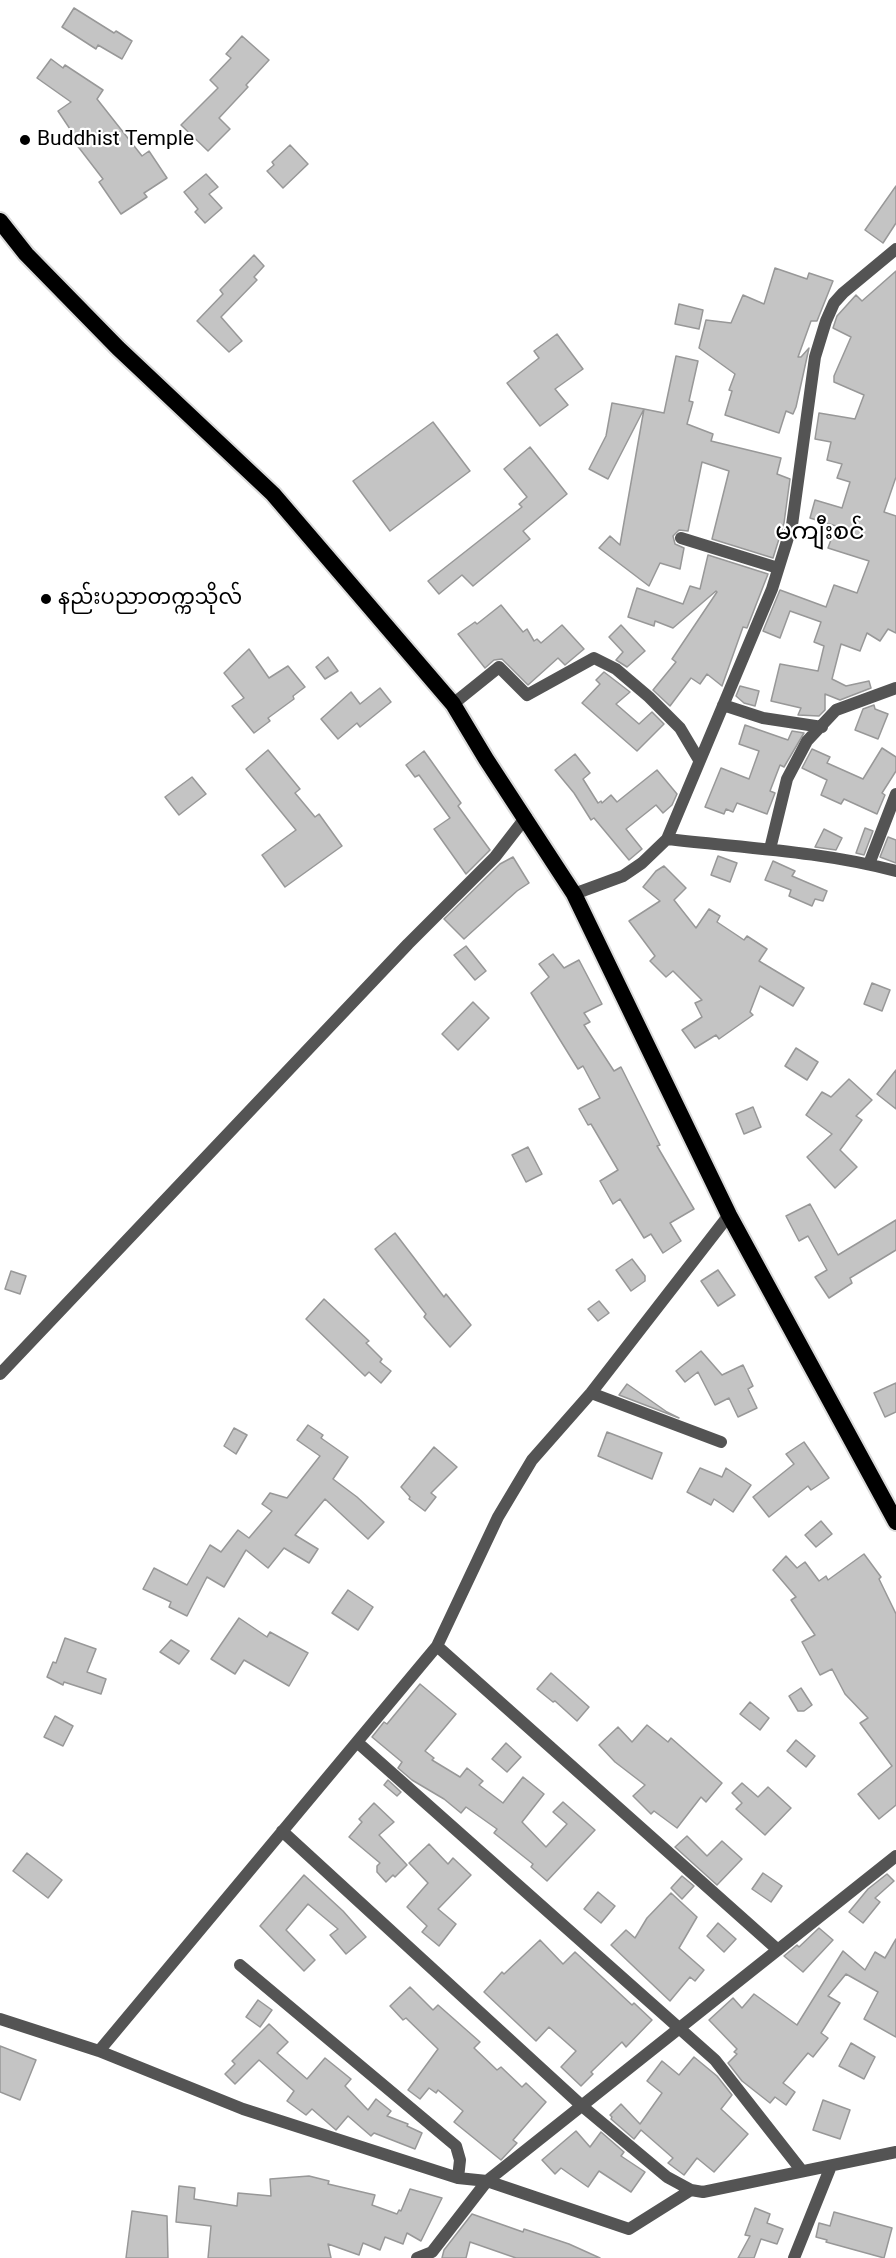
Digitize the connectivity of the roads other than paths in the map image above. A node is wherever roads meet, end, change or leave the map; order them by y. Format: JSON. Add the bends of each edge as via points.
{"nodes":[{"id":1,"x":0,"y":220,"type":"edge"},
{"id":2,"x":896,"y":249,"type":"edge"},
{"id":3,"x":681,"y":538,"type":"dead end"},
{"id":4,"x":778,"y":568,"type":"junction"},
{"id":5,"x":896,"y":688,"type":"edge"},
{"id":6,"x":453,"y":704,"type":"junction"},
{"id":7,"x":723,"y":705,"type":"junction"},
{"id":8,"x":822,"y":727,"type":"junction"},
{"id":9,"x":699,"y":760,"type":"junction"},
{"id":10,"x":896,"y":794,"type":"edge"},
{"id":11,"x":526,"y":817,"type":"junction"},
{"id":12,"x":667,"y":839,"type":"junction"},
{"id":13,"x":770,"y":849,"type":"junction"},
{"id":14,"x":869,"y":864,"type":"junction"},
{"id":15,"x":896,"y":871,"type":"edge"},
{"id":16,"x":574,"y":894,"type":"junction"},
{"id":17,"x":729,"y":1215,"type":"junction"},
{"id":18,"x":0,"y":1374,"type":"edge"},
{"id":19,"x":591,"y":1393,"type":"junction"},
{"id":20,"x":721,"y":1442,"type":"dead end"},
{"id":21,"x":896,"y":1522,"type":"edge"},
{"id":22,"x":437,"y":1646,"type":"junction"},
{"id":23,"x":357,"y":1742,"type":"junction"},
{"id":24,"x":282,"y":1831,"type":"junction"},
{"id":25,"x":896,"y":1856,"type":"edge"},
{"id":26,"x":777,"y":1950,"type":"junction"},
{"id":27,"x":240,"y":1965,"type":"dead end"},
{"id":28,"x":0,"y":2019,"type":"edge"},
{"id":29,"x":680,"y":2028,"type":"junction"},
{"id":30,"x":99,"y":2051,"type":"junction"},
{"id":31,"x":582,"y":2106,"type":"junction"},
{"id":32,"x":896,"y":2152,"type":"edge"},
{"id":33,"x":831,"y":2166,"type":"junction"},
{"id":34,"x":802,"y":2172,"type":"junction"},
{"id":35,"x":458,"y":2178,"type":"junction"},
{"id":36,"x":487,"y":2181,"type":"junction"},
{"id":37,"x":690,"y":2190,"type":"junction"},
{"id":38,"x":417,"y":2258,"type":"edge"},
{"id":39,"x":794,"y":2258,"type":"edge"}],
"edges":[{"from":1,"to":6,"type":"highway","via":[[26,254],[102,332],[273,494]]},
{"from":2,"to":4,"type":"street","via":[[843,292],[826,321],[815,357],[792,525]]},
{"from":3,"to":4,"type":"street"},
{"from":4,"to":7,"type":"street"},
{"from":5,"to":8,"type":"street","via":[[836,710]]},
{"from":6,"to":9,"type":"street","via":[[499,667],[527,695],[594,658],[616,669],[649,697],[680,728]]},
{"from":6,"to":11,"type":"highway"},
{"from":7,"to":8,"type":"street","via":[[763,718]]},
{"from":7,"to":9,"type":"street"},
{"from":8,"to":13,"type":"street","via":[[807,741],[787,779]]},
{"from":9,"to":12,"type":"street"},
{"from":10,"to":14,"type":"street"},
{"from":11,"to":16,"type":"highway"},
{"from":11,"to":18,"type":"street","via":[[495,856]]},
{"from":12,"to":13,"type":"street"},
{"from":12,"to":16,"type":"street","via":[[623,876]]},
{"from":13,"to":14,"type":"street"},
{"from":14,"to":15,"type":"street"},
{"from":16,"to":17,"type":"highway"},
{"from":17,"to":19,"type":"street"},
{"from":17,"to":21,"type":"highway"},
{"from":19,"to":20,"type":"street"},
{"from":19,"to":22,"type":"street","via":[[532,1460],[498,1518]]},
{"from":22,"to":23,"type":"street"},
{"from":22,"to":26,"type":"street"},
{"from":23,"to":24,"type":"street"},
{"from":23,"to":29,"type":"street"},
{"from":24,"to":30,"type":"street"},
{"from":24,"to":31,"type":"street"},
{"from":25,"to":26,"type":"street"},
{"from":26,"to":29,"type":"street"},
{"from":27,"to":35,"type":"street","via":[[456,2146],[460,2160]]},
{"from":28,"to":30,"type":"street"},
{"from":29,"to":31,"type":"street"},
{"from":29,"to":34,"type":"street","via":[[715,2060]]},
{"from":30,"to":35,"type":"street","via":[[243,2109]]},
{"from":31,"to":36,"type":"street"},
{"from":31,"to":37,"type":"street","via":[[667,2177]]},
{"from":32,"to":33,"type":"street"},
{"from":33,"to":34,"type":"street"},
{"from":33,"to":39,"type":"street"},
{"from":34,"to":37,"type":"street","via":[[703,2192]]},
{"from":35,"to":36,"type":"street"},
{"from":36,"to":37,"type":"street","via":[[629,2229]]},
{"from":36,"to":38,"type":"street","via":[[432,2253]]}]}
